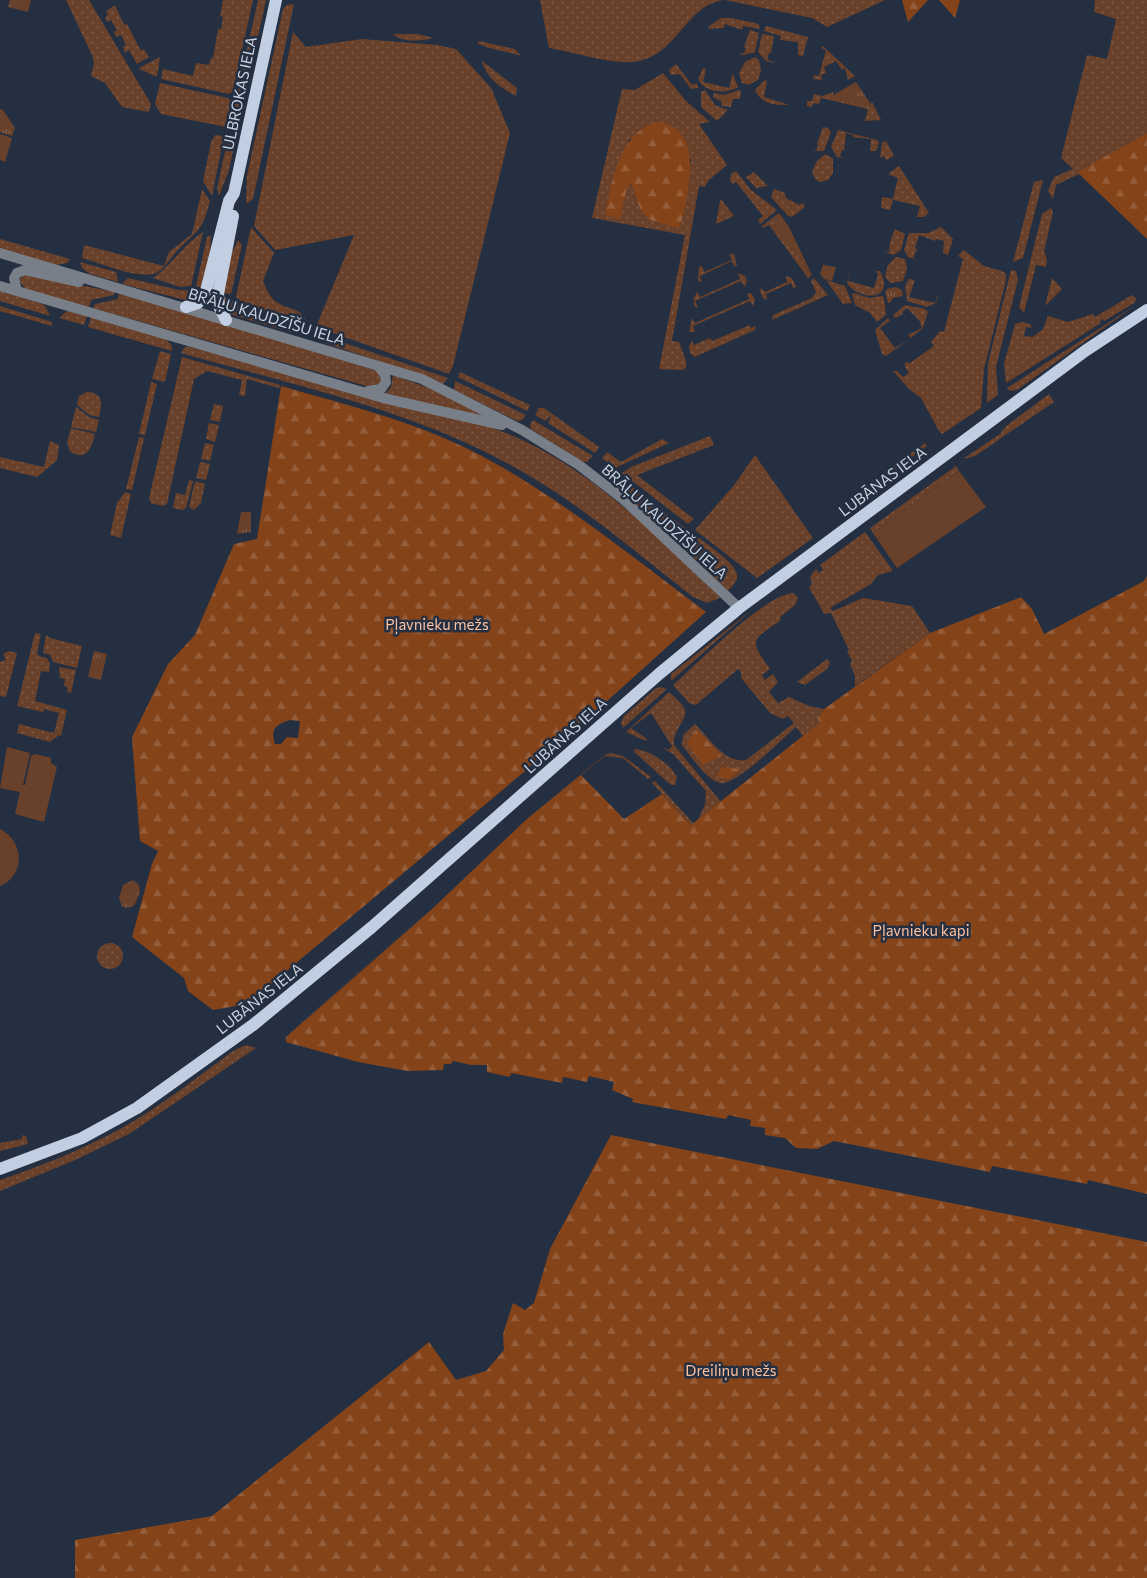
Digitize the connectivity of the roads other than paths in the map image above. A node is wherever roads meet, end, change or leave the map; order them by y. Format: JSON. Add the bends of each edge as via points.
{"nodes":[{"id":1,"x":276,"y":0,"type":"edge"},
{"id":2,"x":234,"y":194,"type":"junction"},
{"id":3,"x":0,"y":253,"type":"edge"},
{"id":4,"x":95,"y":280,"type":"junction"},
{"id":5,"x":0,"y":286,"type":"edge"},
{"id":6,"x":18,"y":291,"type":"junction"},
{"id":7,"x":186,"y":307,"type":"junction"},
{"id":8,"x":1147,"y":310,"type":"edge"},
{"id":9,"x":226,"y":320,"type":"junction"},
{"id":10,"x":378,"y":366,"type":"junction"},
{"id":11,"x":362,"y":391,"type":"junction"},
{"id":12,"x":518,"y":428,"type":"junction"},
{"id":13,"x":739,"y":608,"type":"junction"},
{"id":14,"x":0,"y":1169,"type":"edge"}],
"edges":[{"from":1,"to":2,"type":"main road","name":"ULBROKAS IELA"},
{"from":2,"to":7,"type":"main road","name":"ULBROKAS IELA","via":[[229,201],[206,291],[198,303]]},
{"from":2,"to":9,"type":"main road","name":"ULBROKAS IELA","via":[[218,294],[219,306]]},
{"from":3,"to":4,"type":"street","name":"BRĀĻU KAUDZĪŠU IELA"},
{"from":4,"to":6,"type":"street","via":[[77,282],[25,270],[15,276],[14,284]]},
{"from":4,"to":7,"type":"street","name":"BRĀĻU KAUDZĪŠU IELA"},
{"from":5,"to":6,"type":"street","name":"BRĀĻU KAUDZĪŠU IELA"},
{"from":6,"to":11,"type":"street","name":"BRĀĻU KAUDZĪŠU IELA"},
{"from":7,"to":9,"type":"street","name":"BRĀĻU KAUDZĪŠU IELA"},
{"from":8,"to":13,"type":"main road","name":"LUBĀNAS IELA","via":[[1085,350]]},
{"from":9,"to":10,"type":"street","name":"BRĀĻU KAUDZĪŠU IELA"},
{"from":10,"to":11,"type":"street","via":[[385,375],[384,386],[376,391]]},
{"from":10,"to":12,"type":"street","name":"BRĀĻU KAUDZĪŠU IELA","via":[[422,379]]},
{"from":11,"to":12,"type":"street","name":"BRĀĻU KAUDZĪŠU IELA"},
{"from":12,"to":13,"type":"street","name":"BRĀĻU KAUDZĪŠU IELA","via":[[606,485]]},
{"from":13,"to":14,"type":"main road","name":"LUBĀNAS IELA","via":[[638,692],[372,927],[253,1024],[137,1108],[82,1138]]}]}
